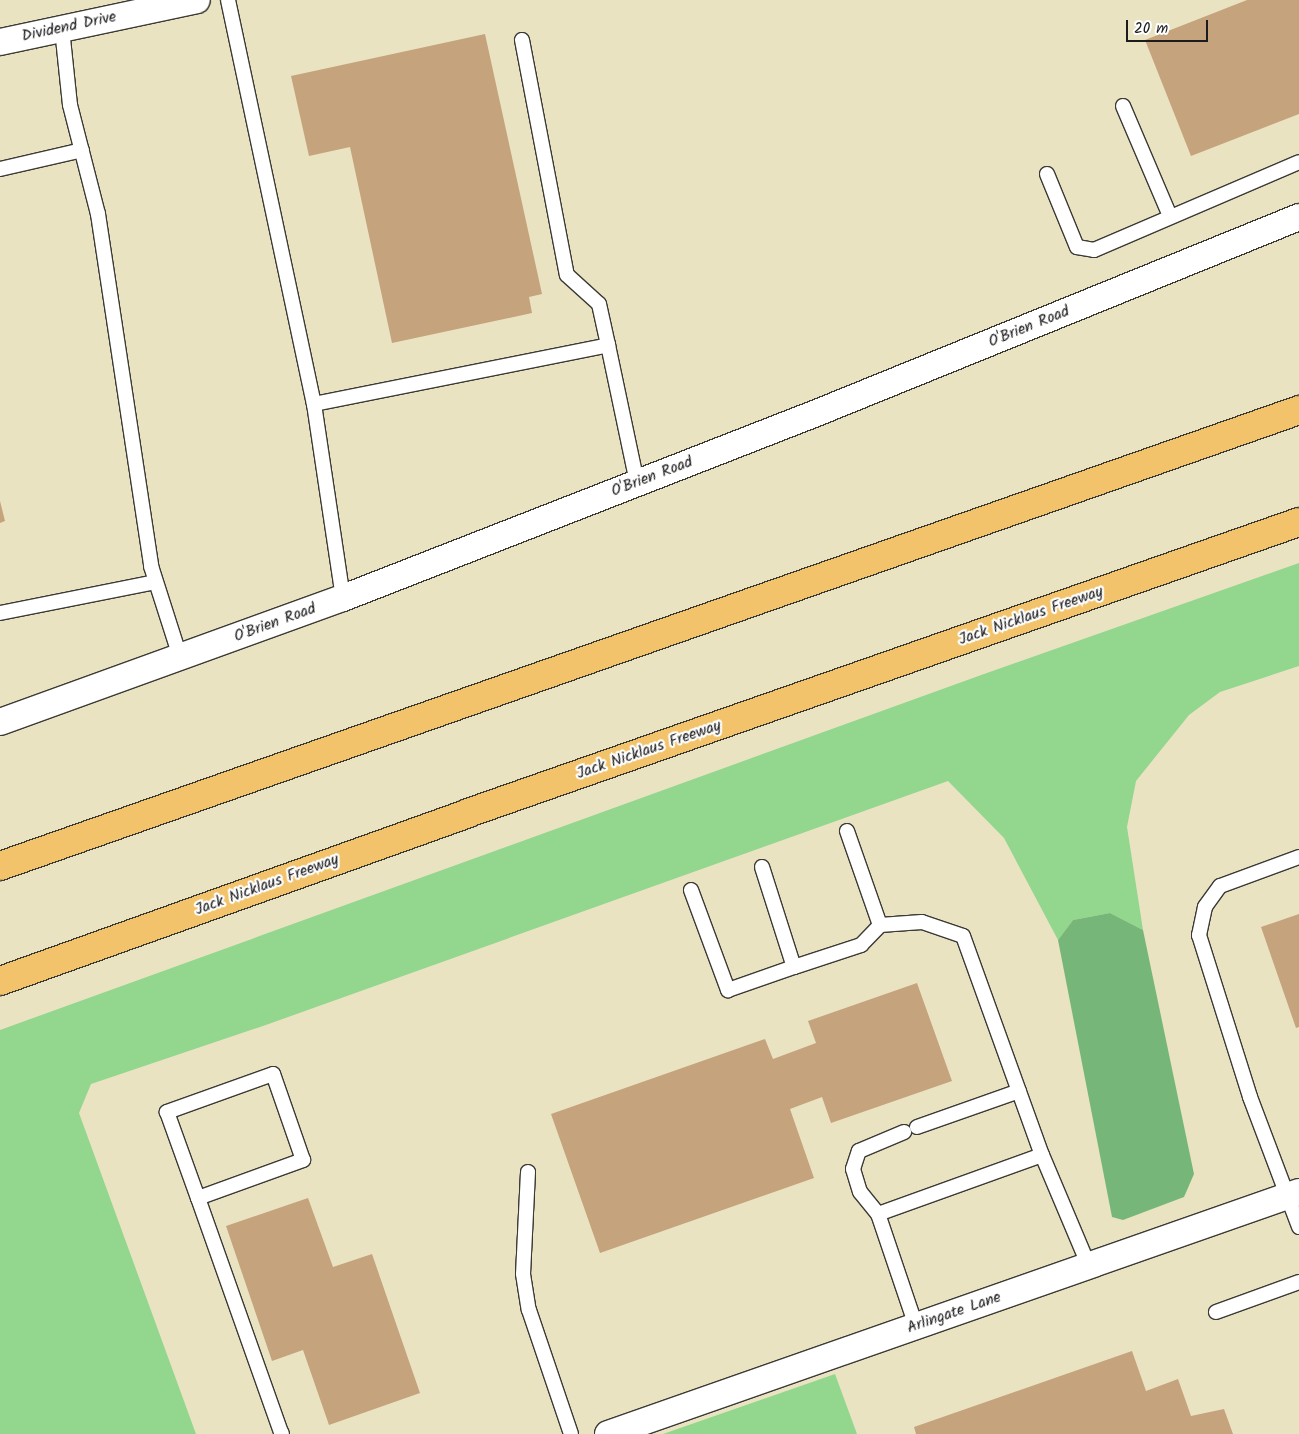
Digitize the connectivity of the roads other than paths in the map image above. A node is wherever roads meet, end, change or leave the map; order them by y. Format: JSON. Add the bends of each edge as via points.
{"nodes":[{"id":1,"x":197,"y":0,"type":"edge"},
{"id":2,"x":228,"y":0,"type":"edge"},
{"id":3,"x":62,"y":29,"type":"junction"},
{"id":4,"x":522,"y":40,"type":"dead end"},
{"id":5,"x":0,"y":42,"type":"edge"},
{"id":6,"x":1122,"y":106,"type":"dead end"},
{"id":7,"x":82,"y":150,"type":"junction"},
{"id":8,"x":1299,"y":162,"type":"edge"},
{"id":9,"x":0,"y":169,"type":"edge"},
{"id":10,"x":1048,"y":174,"type":"dead end"},
{"id":11,"x":1170,"y":216,"type":"junction"},
{"id":12,"x":1299,"y":217,"type":"edge"},
{"id":13,"x":608,"y":345,"type":"junction"},
{"id":14,"x":314,"y":404,"type":"junction"},
{"id":15,"x":1299,"y":410,"type":"edge"},
{"id":16,"x":637,"y":483,"type":"junction"},
{"id":17,"x":1299,"y":522,"type":"edge"},
{"id":18,"x":155,"y":582,"type":"junction"},
{"id":19,"x":343,"y":598,"type":"junction"},
{"id":20,"x":0,"y":613,"type":"edge"},
{"id":21,"x":180,"y":657,"type":"junction"},
{"id":22,"x":0,"y":722,"type":"edge"},
{"id":23,"x":847,"y":831,"type":"dead end"},
{"id":24,"x":1299,"y":857,"type":"edge"},
{"id":25,"x":0,"y":866,"type":"edge"},
{"id":26,"x":762,"y":867,"type":"dead end"},
{"id":27,"x":691,"y":890,"type":"dead end"},
{"id":28,"x":880,"y":924,"type":"junction"},
{"id":29,"x":794,"y":967,"type":"junction"},
{"id":30,"x":0,"y":981,"type":"edge"},
{"id":31,"x":1019,"y":1091,"type":"junction"},
{"id":32,"x":1042,"y":1155,"type":"junction"},
{"id":33,"x":528,"y":1172,"type":"dead end"},
{"id":34,"x":1294,"y":1194,"type":"edge"},
{"id":35,"x":198,"y":1198,"type":"junction"},
{"id":36,"x":878,"y":1214,"type":"junction"},
{"id":37,"x":1299,"y":1227,"type":"edge"},
{"id":38,"x":1089,"y":1266,"type":"junction"},
{"id":39,"x":1299,"y":1282,"type":"edge"},
{"id":40,"x":1216,"y":1312,"type":"dead end"},
{"id":41,"x":916,"y":1326,"type":"junction"},
{"id":42,"x":282,"y":1434,"type":"edge"},
{"id":43,"x":571,"y":1434,"type":"edge"},
{"id":44,"x":608,"y":1434,"type":"edge"}],
"edges":[{"from":1,"to":3,"type":"street","name":"Dividend Drive"},
{"from":2,"to":14,"type":"lane"},
{"from":3,"to":5,"type":"street","name":"Dividend Drive"},
{"from":3,"to":7,"type":"lane","via":[[70,105]]},
{"from":4,"to":13,"type":"lane","via":[[567,274],[599,304]]},
{"from":6,"to":11,"type":"lane"},
{"from":7,"to":9,"type":"lane"},
{"from":7,"to":18,"type":"lane","via":[[98,214]]},
{"from":8,"to":11,"type":"lane"},
{"from":10,"to":11,"type":"lane","via":[[1077,247],[1094,250]]},
{"from":12,"to":16,"type":"street","name":"O'Brien Road"},
{"from":13,"to":14,"type":"lane"},
{"from":13,"to":16,"type":"lane"},
{"from":14,"to":19,"type":"lane"},
{"from":15,"to":25,"type":"highway"},
{"from":16,"to":19,"type":"street","name":"O'Brien Road"},
{"from":17,"to":30,"type":"highway","name":"Jack Nicklaus Freeway"},
{"from":18,"to":20,"type":"lane"},
{"from":18,"to":21,"type":"lane"},
{"from":19,"to":21,"type":"street","name":"O'Brien Road"},
{"from":21,"to":22,"type":"street","name":"O'Brien Road"},
{"from":23,"to":28,"type":"lane"},
{"from":24,"to":34,"type":"lane","via":[[1220,886],[1205,907],[1199,935],[1250,1097]]},
{"from":26,"to":29,"type":"lane"},
{"from":27,"to":29,"type":"lane","via":[[728,990]]},
{"from":28,"to":29,"type":"lane","via":[[861,945]]},
{"from":28,"to":31,"type":"lane","via":[[922,922],[963,936]]},
{"from":31,"to":32,"type":"lane"},
{"from":31,"to":36,"type":"lane","via":[[859,1151],[853,1169],[860,1192]]},
{"from":32,"to":36,"type":"lane"},
{"from":32,"to":38,"type":"lane"},
{"from":33,"to":43,"type":"lane","via":[[523,1274],[529,1310]]},
{"from":34,"to":37,"type":"lane"},
{"from":34,"to":38,"type":"street","name":"Arlingate Lane"},
{"from":35,"to":35,"type":"lane","via":[[167,1112],[273,1074],[303,1160]]},
{"from":35,"to":42,"type":"lane"},
{"from":36,"to":41,"type":"lane"},
{"from":38,"to":41,"type":"street","name":"Arlingate Lane"},
{"from":39,"to":40,"type":"lane"},
{"from":41,"to":44,"type":"street","name":"Arlingate Lane"}]}
